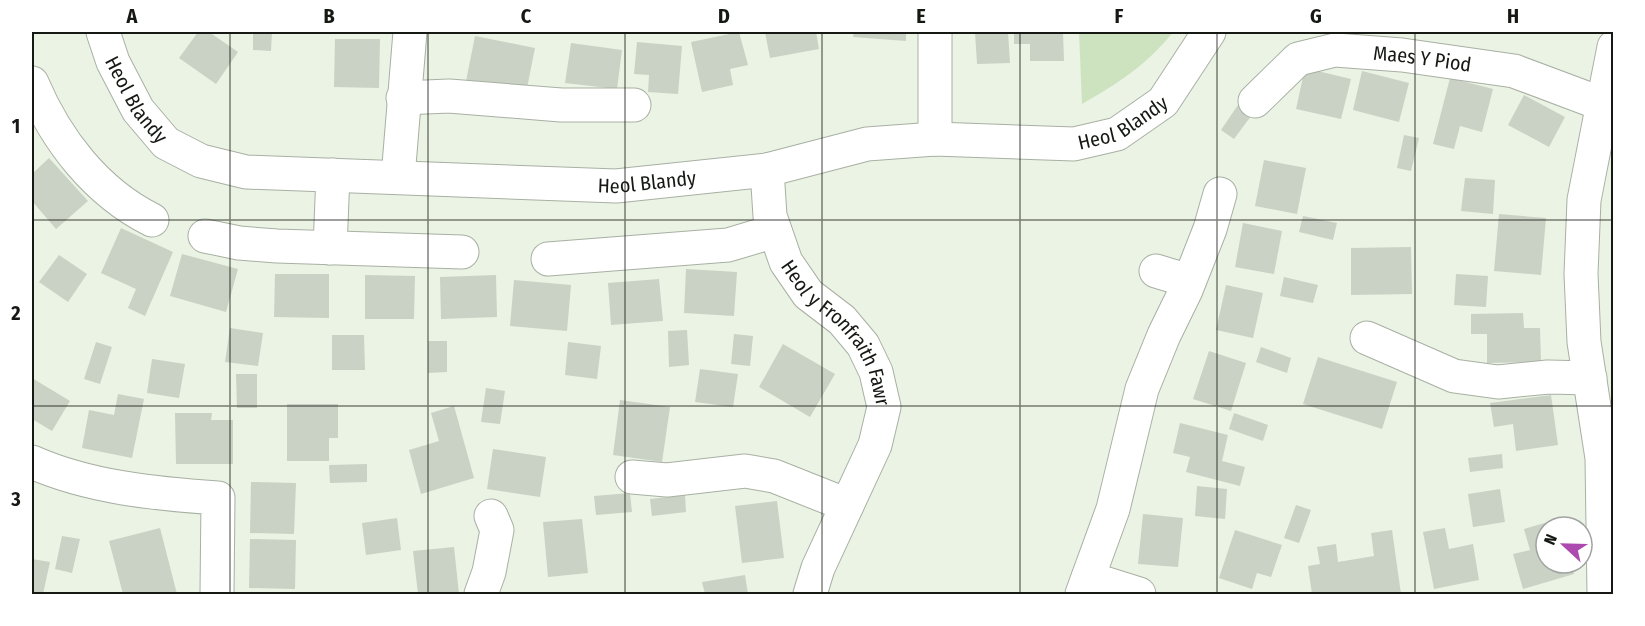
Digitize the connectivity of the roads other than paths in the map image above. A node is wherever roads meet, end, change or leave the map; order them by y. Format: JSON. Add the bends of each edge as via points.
{"nodes":[{"id":1,"x":103,"y":32,"type":"edge"},
{"id":2,"x":410,"y":32,"type":"edge"},
{"id":3,"x":935,"y":32,"type":"edge"},
{"id":4,"x":1209,"y":32,"type":"edge"},
{"id":5,"x":1614,"y":47,"type":"edge"},
{"id":6,"x":32,"y":83,"type":"edge"},
{"id":7,"x":403,"y":98,"type":"junction"},
{"id":8,"x":1255,"y":102,"type":"dead end"},
{"id":9,"x":1602,"y":104,"type":"junction"},
{"id":10,"x":634,"y":105,"type":"dead end"},
{"id":11,"x":935,"y":139,"type":"junction"},
{"id":12,"x":767,"y":170,"type":"junction"},
{"id":13,"x":333,"y":175,"type":"junction"},
{"id":14,"x":398,"y":177,"type":"junction"},
{"id":15,"x":1220,"y":194,"type":"dead end"},
{"id":16,"x":152,"y":220,"type":"dead end"},
{"id":17,"x":775,"y":231,"type":"junction"},
{"id":18,"x":206,"y":236,"type":"dead end"},
{"id":19,"x":330,"y":248,"type":"junction"},
{"id":20,"x":462,"y":252,"type":"dead end"},
{"id":21,"x":548,"y":259,"type":"dead end"},
{"id":22,"x":1155,"y":271,"type":"dead end"},
{"id":23,"x":1189,"y":281,"type":"junction"},
{"id":24,"x":1367,"y":338,"type":"dead end"},
{"id":25,"x":1590,"y":378,"type":"junction"},
{"id":26,"x":32,"y":462,"type":"edge"},
{"id":27,"x":632,"y":477,"type":"dead end"},
{"id":28,"x":847,"y":505,"type":"junction"},
{"id":29,"x":491,"y":516,"type":"dead end"},
{"id":30,"x":1085,"y":586,"type":"edge"},
{"id":31,"x":217,"y":594,"type":"edge"},
{"id":32,"x":481,"y":594,"type":"edge"},
{"id":33,"x":810,"y":594,"type":"edge"},
{"id":34,"x":1139,"y":594,"type":"edge"},
{"id":35,"x":1604,"y":594,"type":"edge"}],
"edges":[{"from":1,"to":13,"type":"street","name":"Heol Blandy","via":[[113,62],[138,110],[166,143],[201,161],[246,172]]},
{"from":2,"to":7,"type":"street"},
{"from":3,"to":11,"type":"street"},
{"from":4,"to":11,"type":"street","name":"Heol Blandy","via":[[1163,102],[1118,134],[1074,144]]},
{"from":5,"to":9,"type":"street"},
{"from":6,"to":16,"type":"street","via":[[40,102],[84,167],[129,208]]},
{"from":7,"to":10,"type":"street","via":[[449,96],[561,105]]},
{"from":7,"to":14,"type":"street"},
{"from":8,"to":9,"type":"street","name":"Maes Y Piod","via":[[1298,59],[1335,50],[1514,70]]},
{"from":9,"to":25,"type":"street","via":[[1584,200],[1581,274]]},
{"from":11,"to":12,"type":"street","name":"Heol Blandy","via":[[867,144]]},
{"from":12,"to":14,"type":"street","name":"Heol Blandy","via":[[616,186]]},
{"from":12,"to":17,"type":"street","name":"Heol y Fronfraith Fawr","via":[[770,216]]},
{"from":13,"to":14,"type":"street","name":"Heol Blandy"},
{"from":13,"to":19,"type":"street"},
{"from":15,"to":23,"type":"street"},
{"from":17,"to":21,"type":"street","via":[[728,245]]},
{"from":17,"to":28,"type":"street","name":"Heol y Fronfraith Fawr","via":[[786,262],[808,294],[842,320],[863,345],[876,372],[884,407],[875,445]]},
{"from":18,"to":19,"type":"street","via":[[239,243]]},
{"from":19,"to":20,"type":"street"},
{"from":22,"to":23,"type":"street"},
{"from":23,"to":30,"type":"street","via":[[1142,389],[1113,509]]},
{"from":24,"to":25,"type":"street","via":[[1454,376],[1498,382]]},
{"from":25,"to":35,"type":"street","via":[[1602,458]]},
{"from":26,"to":31,"type":"street","via":[[58,474],[160,495],[218,498]]},
{"from":27,"to":28,"type":"street","via":[[667,480],[745,471],[774,476]]},
{"from":28,"to":33,"type":"street","name":"Heol y Fronfraith Fawr"},
{"from":29,"to":32,"type":"street","via":[[498,530]]},
{"from":30,"to":34,"type":"street"}]}
